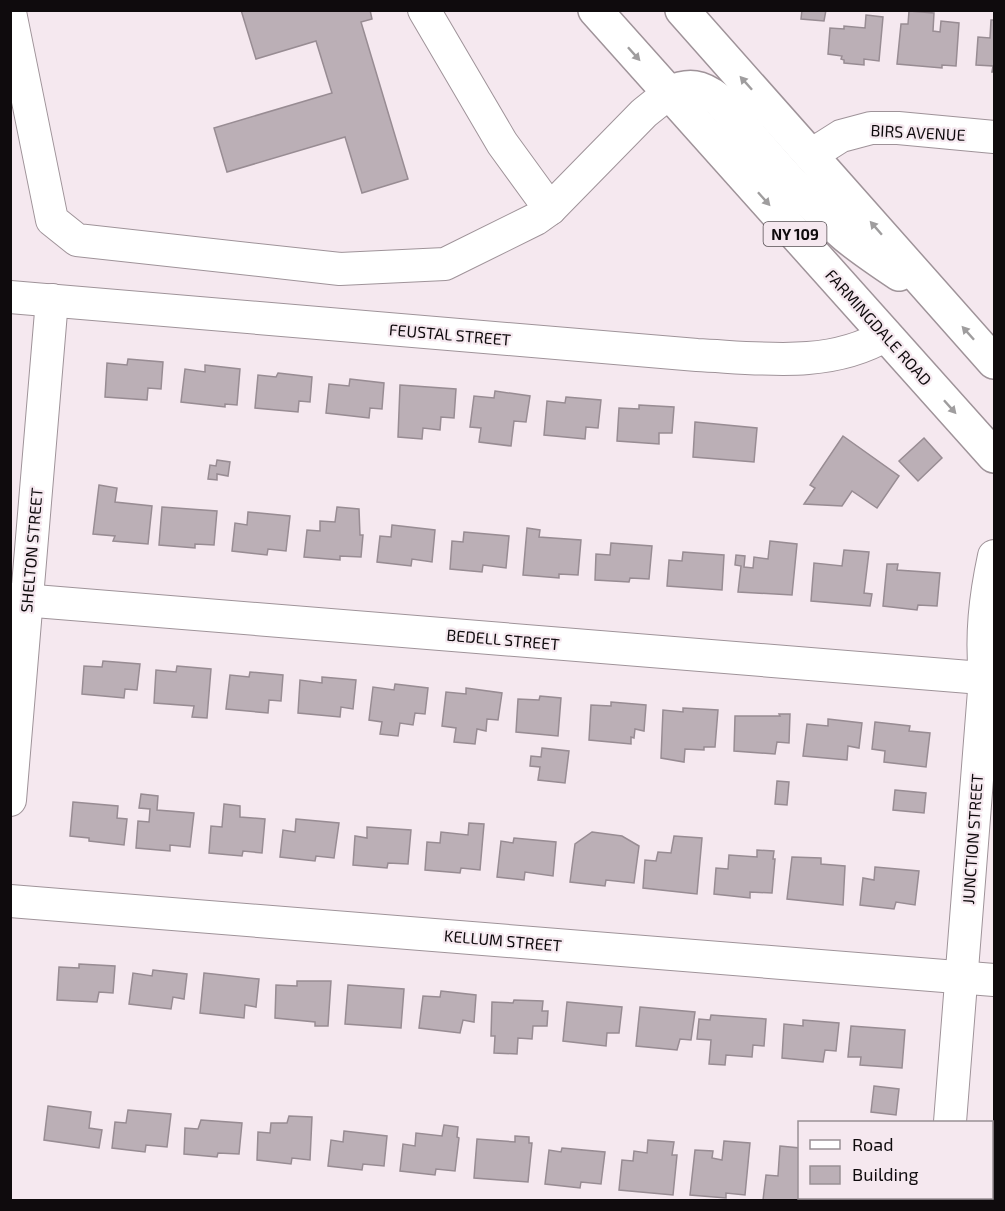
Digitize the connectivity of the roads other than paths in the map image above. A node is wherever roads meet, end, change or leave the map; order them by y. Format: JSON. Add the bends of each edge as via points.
{"nodes":[{"id":1,"x":424,"y":10,"type":"edge"},
{"id":2,"x":595,"y":10,"type":"edge"},
{"id":3,"x":682,"y":10,"type":"edge"},
{"id":4,"x":10,"y":12,"type":"edge"},
{"id":5,"x":669,"y":93,"type":"junction"},
{"id":6,"x":994,"y":137,"type":"edge"},
{"id":7,"x":811,"y":155,"type":"junction"},
{"id":8,"x":550,"y":209,"type":"junction"},
{"id":9,"x":10,"y":297,"type":"edge"},
{"id":10,"x":52,"y":300,"type":"junction"},
{"id":11,"x":942,"y":304,"type":"junction"},
{"id":12,"x":886,"y":335,"type":"junction"},
{"id":13,"x":994,"y":362,"type":"edge"},
{"id":14,"x":994,"y":456,"type":"edge"},
{"id":15,"x":994,"y":556,"type":"edge"},
{"id":16,"x":19,"y":600,"type":"edge"},
{"id":17,"x":990,"y":679,"type":"edge"},
{"id":18,"x":10,"y":800,"type":"edge"},
{"id":19,"x":10,"y":901,"type":"edge"},
{"id":20,"x":962,"y":977,"type":"junction"},
{"id":21,"x":994,"y":980,"type":"edge"},
{"id":22,"x":951,"y":1121,"type":"edge"}],
"edges":[{"from":1,"to":8,"type":"street","via":[[502,143]]},
{"from":2,"to":5,"type":"main road","name":"FARMINGDALE ROAD","number":"NY 109","one_way":true},
{"from":7,"to":3,"type":"main road","one_way":true},
{"from":4,"to":8,"type":"street","via":[[52,220],[78,240],[340,270],[445,264]]},
{"from":5,"to":8,"type":"street","via":[[644,113]]},
{"from":5,"to":11,"type":"main road","via":[[693,86],[710,93],[828,220]]},
{"from":5,"to":12,"type":"main road","name":"FARMINGDALE ROAD","number":"NY 109","one_way":true},
{"from":6,"to":7,"type":"street","name":"BIRS AVENUE","via":[[871,128],[841,136]]},
{"from":11,"to":7,"type":"main road","one_way":true},
{"from":9,"to":10,"type":"street","name":"FEUSTAL STREET"},
{"from":10,"to":12,"type":"street","name":"FEUSTAL STREET","via":[[709,356],[803,359],[854,351]]},
{"from":10,"to":16,"type":"street","name":"SHELTON STREET"},
{"from":13,"to":11,"type":"main road","one_way":true},
{"from":12,"to":14,"type":"main road","name":"FARMINGDALE ROAD","number":"NY 109","one_way":true},
{"from":15,"to":17,"type":"street","name":"JUNCTION STREET","via":[[982,646]]},
{"from":16,"to":17,"type":"street","name":"BEDELL STREET"},
{"from":16,"to":18,"type":"street","name":"SHELTON STREET"},
{"from":17,"to":20,"type":"street","name":"JUNCTION STREET"},
{"from":19,"to":20,"type":"street","name":"KELLUM STREET"},
{"from":20,"to":21,"type":"street","name":"KELLUM STREET"},
{"from":20,"to":22,"type":"street","name":"JUNCTION STREET"}]}
